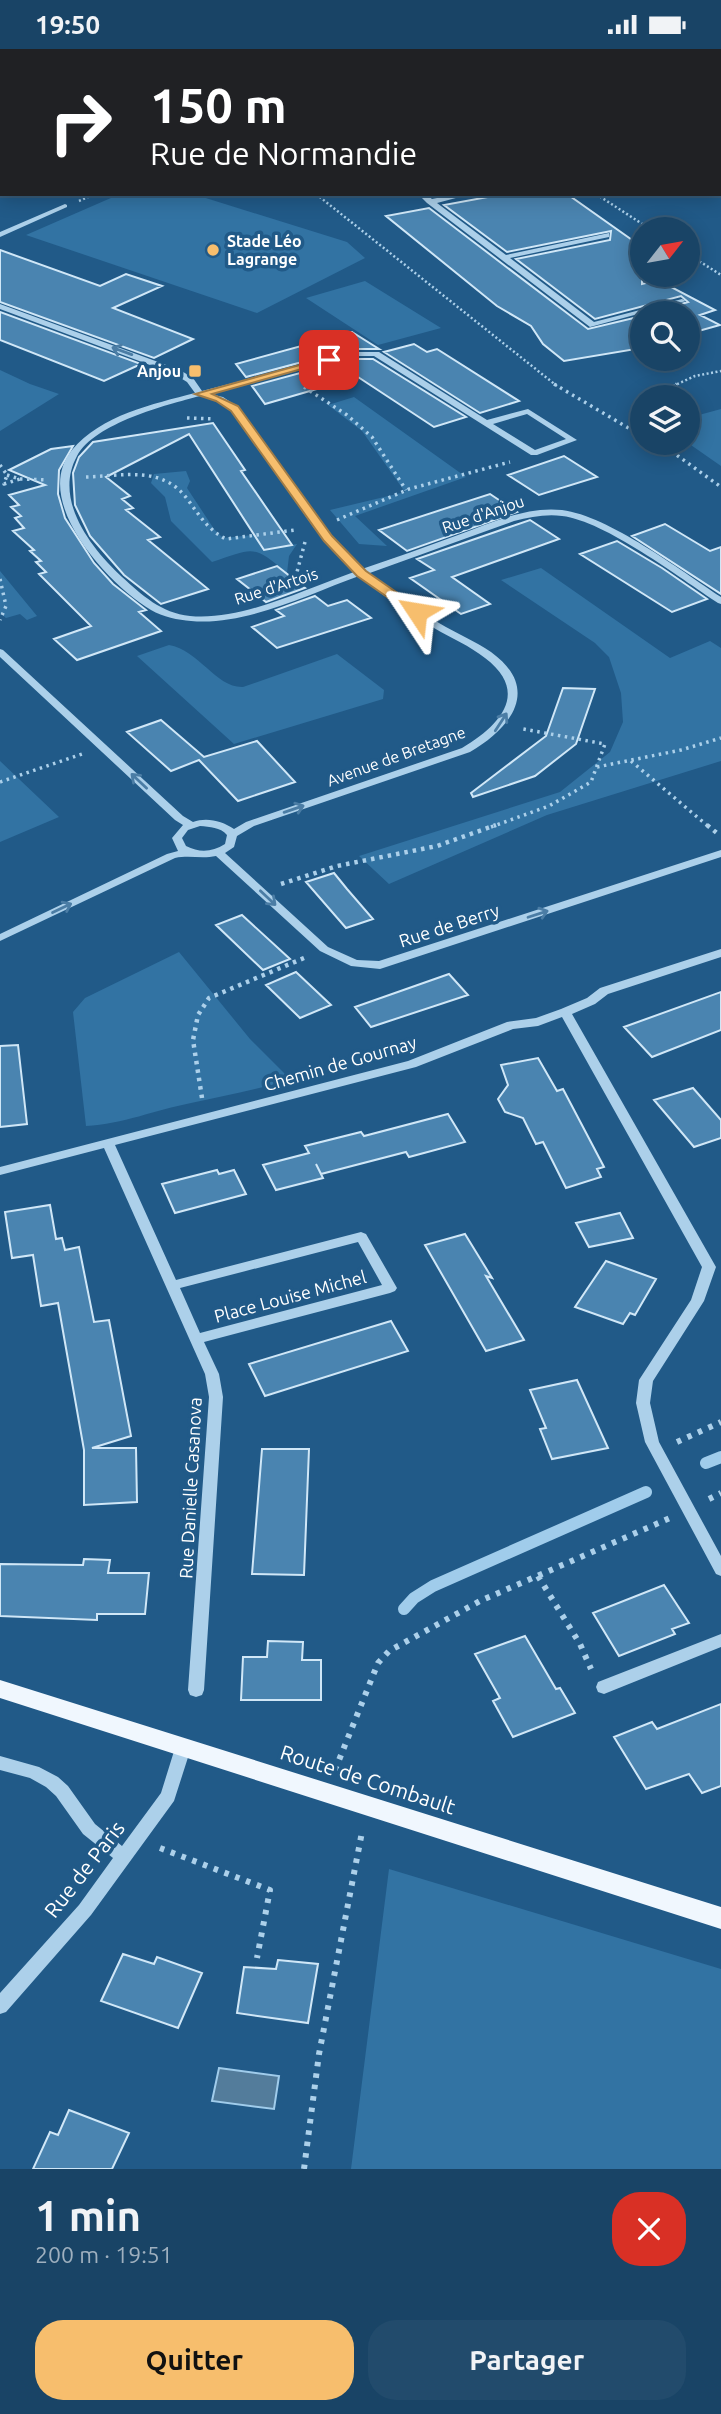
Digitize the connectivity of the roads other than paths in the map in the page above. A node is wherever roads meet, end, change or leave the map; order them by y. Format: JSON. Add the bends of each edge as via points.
{"nodes":[{"id":1,"x":423,"y":196,"type":"edge"},
{"id":2,"x":458,"y":196,"type":"edge"},
{"id":3,"x":429,"y":202,"type":"junction"},
{"id":4,"x":65,"y":206,"type":"dead end"},
{"id":5,"x":0,"y":235,"type":"edge"},
{"id":6,"x":606,"y":235,"type":"dead end"},
{"id":7,"x":507,"y":257,"type":"junction"},
{"id":8,"x":0,"y":306,"type":"edge"},
{"id":9,"x":630,"y":315,"type":"edge"},
{"id":10,"x":200,"y":394,"type":"junction"},
{"id":11,"x":488,"y":423,"type":"junction"},
{"id":12,"x":361,"y":574,"type":"junction"},
{"id":13,"x":721,"y":601,"type":"edge"},
{"id":14,"x":0,"y":652,"type":"edge"},
{"id":15,"x":191,"y":825,"type":"junction"},
{"id":16,"x":232,"y":835,"type":"junction"},
{"id":17,"x":187,"y":852,"type":"junction"},
{"id":18,"x":218,"y":852,"type":"junction"},
{"id":19,"x":721,"y":853,"type":"edge"},
{"id":20,"x":0,"y":938,"type":"edge"},
{"id":21,"x":721,"y":953,"type":"edge"},
{"id":22,"x":565,"y":1012,"type":"junction"},
{"id":23,"x":107,"y":1142,"type":"junction"},
{"id":24,"x":0,"y":1171,"type":"edge"},
{"id":25,"x":715,"y":1267,"type":"edge"},
{"id":26,"x":172,"y":1286,"type":"junction"},
{"id":27,"x":197,"y":1339,"type":"junction"},
{"id":28,"x":721,"y":1570,"type":"edge"},
{"id":29,"x":721,"y":1640,"type":"edge"},
{"id":30,"x":604,"y":1687,"type":"road end"},
{"id":31,"x":0,"y":1689,"type":"edge"},
{"id":32,"x":196,"y":1690,"type":"dead end"},
{"id":33,"x":183,"y":1748,"type":"junction"},
{"id":34,"x":0,"y":1763,"type":"edge"},
{"id":35,"x":123,"y":1856,"type":"junction"},
{"id":36,"x":721,"y":1918,"type":"edge"},
{"id":37,"x":0,"y":2006,"type":"edge"}],
"edges":[{"from":1,"to":3,"type":"street"},
{"from":2,"to":3,"type":"street"},
{"from":3,"to":7,"type":"street"},
{"from":4,"to":5,"type":"street"},
{"from":6,"to":7,"type":"street"},
{"from":7,"to":9,"type":"street","via":[[593,325]]},
{"from":10,"to":8,"type":"street","one_way":true,"via":[[191,380],[177,372]]},
{"from":10,"to":11,"type":"street","via":[[352,354],[376,354]]},
{"from":10,"to":12,"type":"street","via":[[235,408],[319,526]]},
{"from":10,"to":12,"type":"street","name":"Rue d'Artois","via":[[125,417],[92,435],[76,452],[66,478],[71,517],[99,561],[154,607],[185,619],[233,615]]},
{"from":11,"to":11,"type":"street","via":[[534,453],[573,440],[528,411]]},
{"from":12,"to":13,"type":"street","name":"Rue d'Anjou","via":[[510,519],[565,513],[587,518]]},
{"from":16,"to":12,"type":"street","name":"Avenue de Bretagne","one_way":true,"via":[[250,824],[466,750],[503,725],[511,700],[504,670]]},
{"from":15,"to":14,"type":"street","one_way":true,"via":[[178,818]]},
{"from":15,"to":16,"type":"street","via":[[216,824]]},
{"from":15,"to":17,"type":"street","via":[[177,838]]},
{"from":16,"to":18,"type":"street","via":[[230,845]]},
{"from":17,"to":18,"type":"street"},
{"from":20,"to":17,"type":"street","one_way":true},
{"from":18,"to":19,"type":"street","name":"Rue de Berry","one_way":true,"via":[[324,949],[355,963],[380,965]]},
{"from":21,"to":22,"type":"street","name":"Chemin de Gournay","via":[[604,991]]},
{"from":22,"to":23,"type":"street","name":"Chemin de Gournay","via":[[511,1025],[373,1076]]},
{"from":22,"to":25,"type":"street"},
{"from":23,"to":24,"type":"street","name":"Chemin de Gournay"},
{"from":23,"to":26,"type":"street","name":"Rue Danielle Casanova"},
{"from":25,"to":28,"type":"street","via":[[643,1387],[645,1420],[657,1450]]},
{"from":26,"to":27,"type":"street","name":"Rue Danielle Casanova"},
{"from":26,"to":27,"type":"street","name":"Place Louise Michel","via":[[361,1237],[390,1288]]},
{"from":27,"to":32,"type":"street","name":"Rue Danielle Casanova","via":[[216,1397]]},
{"from":29,"to":30,"type":"street"},
{"from":31,"to":33,"type":"main road","name":"Route de Combault"},
{"from":33,"to":35,"type":"street","name":"Rue de Paris","via":[[168,1796]]},
{"from":33,"to":36,"type":"main road","name":"Route de Combault"},
{"from":34,"to":35,"type":"street","via":[[53,1782],[83,1822]]},
{"from":35,"to":37,"type":"street","name":"Rue de Paris","via":[[85,1910]]}]}
